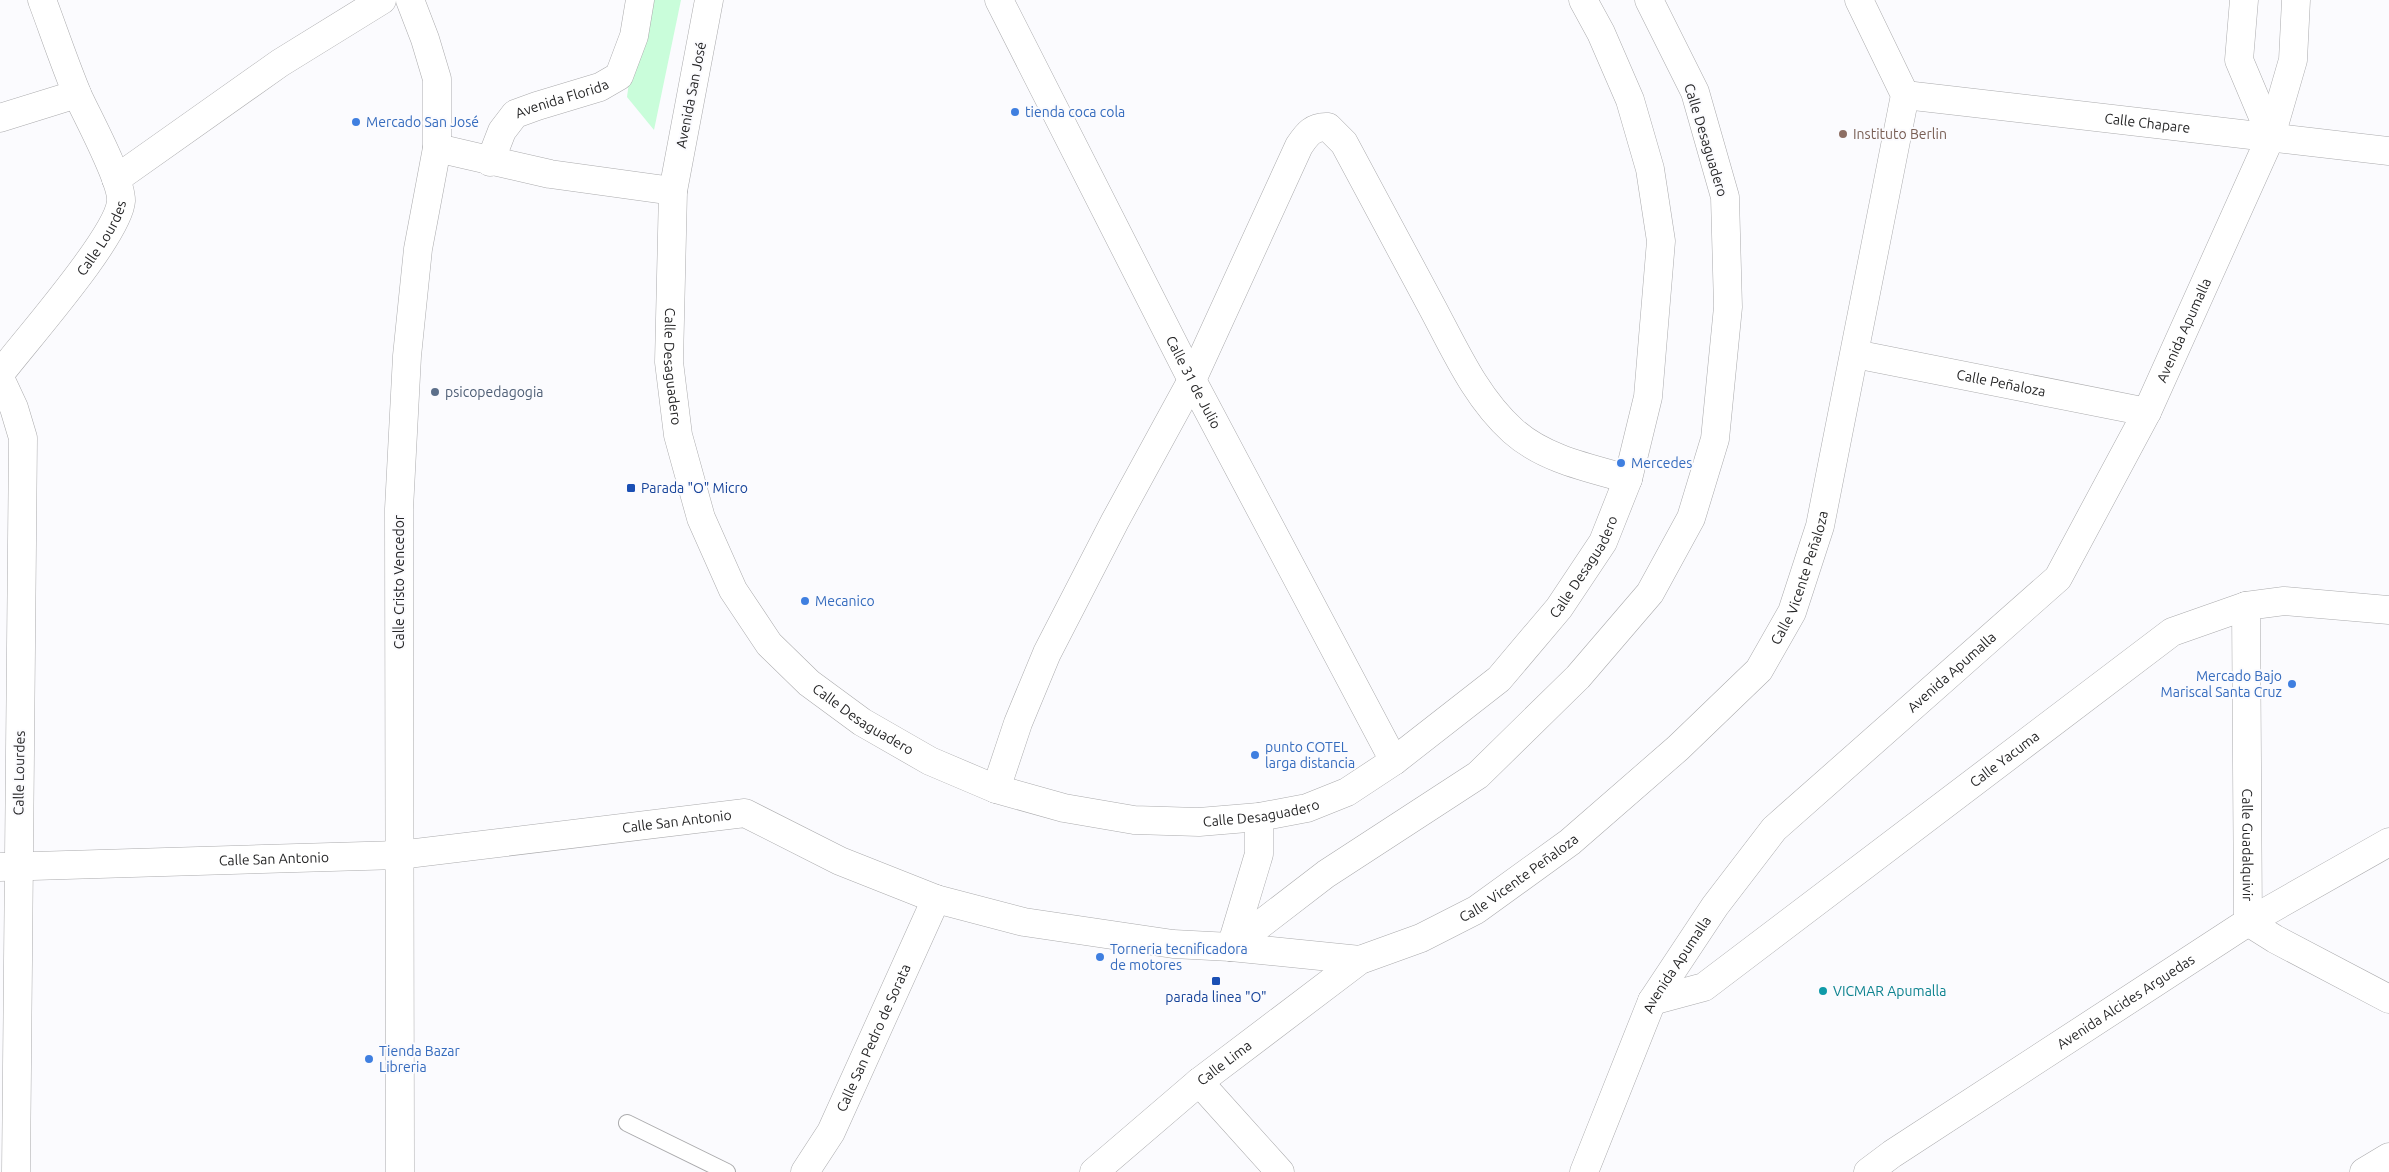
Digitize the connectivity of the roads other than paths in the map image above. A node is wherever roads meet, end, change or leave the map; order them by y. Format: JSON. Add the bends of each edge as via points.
{"nodes":[{"id":1,"x":42,"y":0,"type":"edge"},
{"id":2,"x":382,"y":0,"type":"edge"},
{"id":3,"x":410,"y":0,"type":"edge"},
{"id":4,"x":620,"y":0,"type":"edge"},
{"id":5,"x":640,"y":0,"type":"edge"},
{"id":6,"x":709,"y":0,"type":"edge"},
{"id":7,"x":999,"y":0,"type":"edge"},
{"id":8,"x":1583,"y":0,"type":"edge"},
{"id":9,"x":1649,"y":0,"type":"edge"},
{"id":10,"x":1859,"y":0,"type":"edge"},
{"id":11,"x":2296,"y":0,"type":"edge"},
{"id":12,"x":2240,"y":3,"type":"edge"},
{"id":13,"x":634,"y":36,"type":"junction"},
{"id":14,"x":77,"y":94,"type":"junction"},
{"id":15,"x":1905,"y":95,"type":"junction"},
{"id":16,"x":0,"y":118,"type":"edge"},
{"id":17,"x":2271,"y":136,"type":"junction"},
{"id":18,"x":437,"y":148,"type":"junction"},
{"id":19,"x":2389,"y":151,"type":"edge"},
{"id":20,"x":490,"y":162,"type":"junction"},
{"id":21,"x":116,"y":179,"type":"junction"},
{"id":22,"x":673,"y":191,"type":"junction"},
{"id":23,"x":1855,"y":354,"type":"junction"},
{"id":24,"x":0,"y":374,"type":"edge"},
{"id":25,"x":0,"y":378,"type":"edge"},
{"id":26,"x":1192,"y":380,"type":"junction"},
{"id":27,"x":2147,"y":412,"type":"junction"},
{"id":28,"x":1628,"y":479,"type":"junction"},
{"id":29,"x":2246,"y":606,"type":"junction"},
{"id":30,"x":2389,"y":610,"type":"edge"},
{"id":31,"x":1394,"y":761,"type":"junction"},
{"id":32,"x":996,"y":789,"type":"junction"},
{"id":33,"x":1259,"y":817,"type":"junction"},
{"id":34,"x":2389,"y":842,"type":"edge"},
{"id":35,"x":400,"y":855,"type":"junction"},
{"id":36,"x":9,"y":867,"type":"edge"},
{"id":37,"x":936,"y":899,"type":"junction"},
{"id":38,"x":2248,"y":922,"type":"junction"},
{"id":39,"x":1231,"y":947,"type":"junction"},
{"id":40,"x":1360,"y":960,"type":"junction"},
{"id":41,"x":2389,"y":999,"type":"edge"},
{"id":42,"x":1652,"y":1001,"type":"junction"},
{"id":43,"x":1199,"y":1082,"type":"junction"},
{"id":44,"x":627,"y":1123,"type":"dead end"},
{"id":45,"x":2389,"y":1157,"type":"edge"},
{"id":46,"x":16,"y":1172,"type":"edge"},
{"id":47,"x":400,"y":1172,"type":"edge"},
{"id":48,"x":727,"y":1172,"type":"edge"},
{"id":49,"x":805,"y":1172,"type":"edge"},
{"id":50,"x":1094,"y":1172,"type":"edge"},
{"id":51,"x":1280,"y":1172,"type":"edge"},
{"id":52,"x":1584,"y":1172,"type":"edge"},
{"id":53,"x":1868,"y":1172,"type":"edge"},
{"id":54,"x":2364,"y":1172,"type":"edge"}],
"edges":[{"from":1,"to":14,"type":"street","name":"Calle Lourdes"},
{"from":2,"to":21,"type":"street","via":[[280,63]]},
{"from":3,"to":18,"type":"street","name":"Calle Cristo Vencedor","via":[[437,79]]},
{"from":4,"to":13,"type":"street"},
{"from":5,"to":13,"type":"street","name":"Avenida Florida"},
{"from":6,"to":22,"type":"street","name":"Avenida San José"},
{"from":7,"to":26,"type":"street","name":"Calle 31 de Julio"},
{"from":8,"to":28,"type":"street","name":"Calle Desaguadero","via":[[1630,100],[1650,170],[1662,241],[1648,397]]},
{"from":9,"to":39,"type":"street","name":"Calle Desaguadero","via":[[1695,92],[1725,197],[1728,307],[1715,439],[1691,518],[1650,593],[1578,677],[1478,775],[1326,874]]},
{"from":10,"to":15,"type":"street"},
{"from":11,"to":17,"type":"street","name":"Avenida Apumalla","via":[[2293,60]]},
{"from":12,"to":17,"type":"street","via":[[2239,60]]},
{"from":13,"to":20,"type":"street","name":"Avenida Florida","via":[[619,76],[600,87],[515,114],[502,131]]},
{"from":14,"to":16,"type":"street"},
{"from":14,"to":21,"type":"street","name":"Calle Lourdes"},
{"from":15,"to":17,"type":"street","name":"Calle Chapare"},
{"from":15,"to":23,"type":"street","name":"Calle Vicente Peñaloza"},
{"from":17,"to":19,"type":"street","name":"Calle Chapare"},
{"from":17,"to":27,"type":"street","name":"Avenida Apumalla"},
{"from":18,"to":20,"type":"street"},
{"from":18,"to":35,"type":"street","name":"Calle Cristo Vencedor","via":[[418,249],[406,356],[399,509]]},
{"from":20,"to":22,"type":"street"},
{"from":21,"to":24,"type":"street","name":"Calle Lourdes","via":[[121,201],[118,216],[99,248]]},
{"from":22,"to":32,"type":"street","name":"Calle Desaguadero","via":[[669,362],[678,435],[701,518],[733,590],[768,644],[809,683],[862,722],[930,761]]},
{"from":23,"to":27,"type":"street","name":"Calle Peñaloza"},
{"from":23,"to":40,"type":"street","name":"Calle Vicente Peñaloza","via":[[1820,526],[1792,612],[1758,670],[1678,748],[1570,842],[1476,910],[1421,938]]},
{"from":25,"to":36,"type":"street","name":"Calle Lourdes","via":[[23,438]]},
{"from":26,"to":28,"type":"street","via":[[1299,146],[1318,126],[1328,127],[1344,143],[1466,371],[1493,410],[1514,432],[1538,448],[1581,466]]},
{"from":26,"to":31,"type":"street","name":"Calle 31 de Julio"},
{"from":26,"to":32,"type":"street","via":[[1047,653],[1018,723]]},
{"from":27,"to":42,"type":"street","name":"Avenida Apumalla","via":[[2058,578],[1774,830],[1715,906]]},
{"from":28,"to":31,"type":"street","name":"Calle Desaguadero","via":[[1603,542],[1559,608],[1499,679]]},
{"from":29,"to":30,"type":"street","name":"Calle Yacuma","via":[[2284,601]]},
{"from":29,"to":38,"type":"street","name":"Calle Guadalquivir"},
{"from":29,"to":42,"type":"street","name":"Calle Yacuma","via":[[2172,632],[1704,987]]},
{"from":31,"to":33,"type":"street","name":"Calle Desaguadero","via":[[1347,792],[1323,802]]},
{"from":32,"to":33,"type":"street","name":"Calle Desaguadero","via":[[1064,808],[1134,820],[1199,822]]},
{"from":33,"to":39,"type":"street","via":[[1259,854]]},
{"from":34,"to":38,"type":"street","name":"Avenida Alcides Arguedas"},
{"from":35,"to":36,"type":"street","name":"Calle San Antonio"},
{"from":35,"to":37,"type":"street","name":"Calle San Antonio","via":[[745,813],[840,861]]},
{"from":35,"to":47,"type":"street","name":"Calle Cristo Vencedor"},
{"from":36,"to":46,"type":"street","name":"Calle Lourdes"},
{"from":37,"to":39,"type":"street","name":"Calle San Antonio","via":[[1024,922],[1173,944]]},
{"from":37,"to":49,"type":"street","name":"Calle San Pedro de Sorata","via":[[831,1132]]},
{"from":38,"to":41,"type":"street"},
{"from":38,"to":53,"type":"street","name":"Avenida Alcides Arguedas"},
{"from":39,"to":40,"type":"street","name":"Calle San Antonio"},
{"from":40,"to":43,"type":"street","name":"Calle Lima"},
{"from":42,"to":52,"type":"street","name":"Avenida Apumalla"},
{"from":43,"to":50,"type":"street","name":"Calle Lima"},
{"from":43,"to":51,"type":"street"},
{"from":44,"to":48,"type":"lane"},
{"from":45,"to":54,"type":"street"}]}
